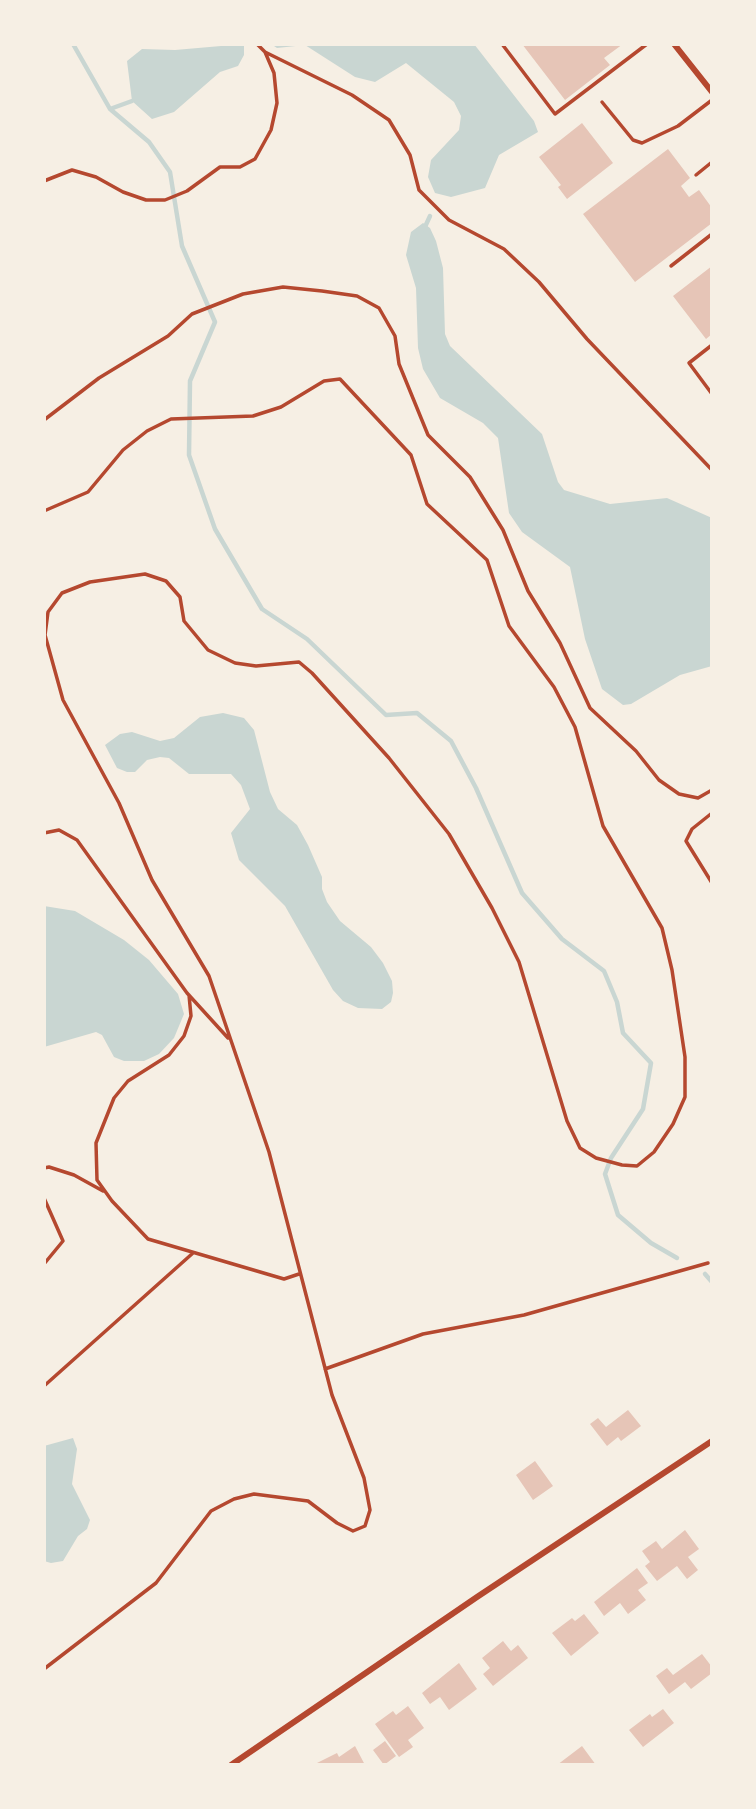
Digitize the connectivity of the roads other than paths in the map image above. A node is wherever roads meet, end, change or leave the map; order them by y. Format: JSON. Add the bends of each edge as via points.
{"nodes":[{"id":1,"x":257,"y":44,"type":"edge"},
{"id":2,"x":502,"y":44,"type":"edge"},
{"id":3,"x":647,"y":44,"type":"edge"},
{"id":4,"x":674,"y":44,"type":"edge"},
{"id":5,"x":265,"y":51,"type":"junction"},
{"id":6,"x":712,"y":92,"type":"edge"},
{"id":7,"x":712,"y":100,"type":"edge"},
{"id":8,"x":602,"y":102,"type":"dead end"},
{"id":9,"x":712,"y":162,"type":"edge"},
{"id":10,"x":696,"y":175,"type":"dead end"},
{"id":11,"x":44,"y":181,"type":"edge"},
{"id":12,"x":712,"y":234,"type":"edge"},
{"id":13,"x":671,"y":266,"type":"dead end"},
{"id":14,"x":712,"y":345,"type":"edge"},
{"id":15,"x":712,"y":394,"type":"edge"},
{"id":16,"x":44,"y":420,"type":"edge"},
{"id":17,"x":712,"y":470,"type":"edge"},
{"id":18,"x":44,"y":511,"type":"edge"},
{"id":19,"x":712,"y":790,"type":"edge"},
{"id":20,"x":712,"y":813,"type":"edge"},
{"id":21,"x":44,"y":833,"type":"edge"},
{"id":22,"x":712,"y":883,"type":"edge"},
{"id":23,"x":189,"y":995,"type":"junction"},
{"id":24,"x":229,"y":1040,"type":"junction"},
{"id":25,"x":44,"y":1168,"type":"edge"},
{"id":26,"x":105,"y":1192,"type":"junction"},
{"id":27,"x":44,"y":1198,"type":"edge"},
{"id":28,"x":193,"y":1253,"type":"junction"},
{"id":29,"x":708,"y":1263,"type":"dead end"},
{"id":30,"x":44,"y":1264,"type":"edge"},
{"id":31,"x":300,"y":1273,"type":"junction"},
{"id":32,"x":325,"y":1369,"type":"junction"},
{"id":33,"x":44,"y":1386,"type":"edge"},
{"id":34,"x":712,"y":1441,"type":"edge"},
{"id":35,"x":44,"y":1669,"type":"edge"},
{"id":36,"x":231,"y":1765,"type":"edge"}],
"edges":[{"from":1,"to":5,"type":"lane"},
{"from":2,"to":3,"type":"lane","via":[[555,114]]},
{"from":4,"to":6,"type":"street"},
{"from":5,"to":11,"type":"lane","via":[[274,73],[277,103],[271,130],[255,159],[240,167],[220,167],[165,200],[146,200],[72,170]]},
{"from":5,"to":17,"type":"lane","via":[[352,95],[389,120],[410,155],[419,190],[449,219],[504,249],[539,282],[587,340]]},
{"from":7,"to":8,"type":"lane","via":[[678,126],[642,143],[633,140]]},
{"from":9,"to":10,"type":"lane"},
{"from":12,"to":13,"type":"lane"},
{"from":14,"to":15,"type":"lane","via":[[689,363]]},
{"from":16,"to":19,"type":"lane","via":[[199,311],[243,294],[283,287],[357,296],[379,307],[395,335],[399,364],[428,435],[470,477],[503,530],[528,591],[560,643],[590,708],[678,794],[698,798]]},
{"from":18,"to":24,"type":"lane","via":[[88,492],[124,450],[171,419],[253,416],[281,407],[324,381],[340,379],[411,455],[427,504],[487,560],[509,626],[554,687],[575,727],[603,826],[662,928],[685,1057],[685,1097],[654,1152],[637,1166],[600,1159],[580,1148],[567,1121],[519,962],[449,834],[389,758],[299,662],[256,666],[235,663],[208,650],[184,621],[180,597],[166,581],[145,574],[89,582],[62,593],[48,612],[45,635],[63,700],[119,803],[152,880],[209,976]]},
{"from":20,"to":22,"type":"lane","via":[[692,829],[686,841]]},
{"from":21,"to":23,"type":"lane","via":[[59,830],[77,840]]},
{"from":23,"to":24,"type":"lane"},
{"from":23,"to":26,"type":"lane","via":[[191,1016],[184,1036],[169,1055],[128,1081],[103,1121],[94,1162]]},
{"from":24,"to":31,"type":"lane","via":[[269,1152]]},
{"from":25,"to":26,"type":"lane","via":[[74,1175]]},
{"from":26,"to":28,"type":"lane","via":[[148,1239]]},
{"from":27,"to":30,"type":"lane","via":[[63,1241]]},
{"from":28,"to":31,"type":"lane","via":[[284,1279]]},
{"from":28,"to":33,"type":"lane"},
{"from":29,"to":32,"type":"lane","via":[[524,1315],[423,1335]]},
{"from":31,"to":32,"type":"lane"},
{"from":32,"to":35,"type":"lane","via":[[364,1478],[370,1510],[365,1526],[353,1531],[308,1501],[254,1494],[234,1499],[211,1511],[156,1583]]},
{"from":34,"to":36,"type":"street"}]}
